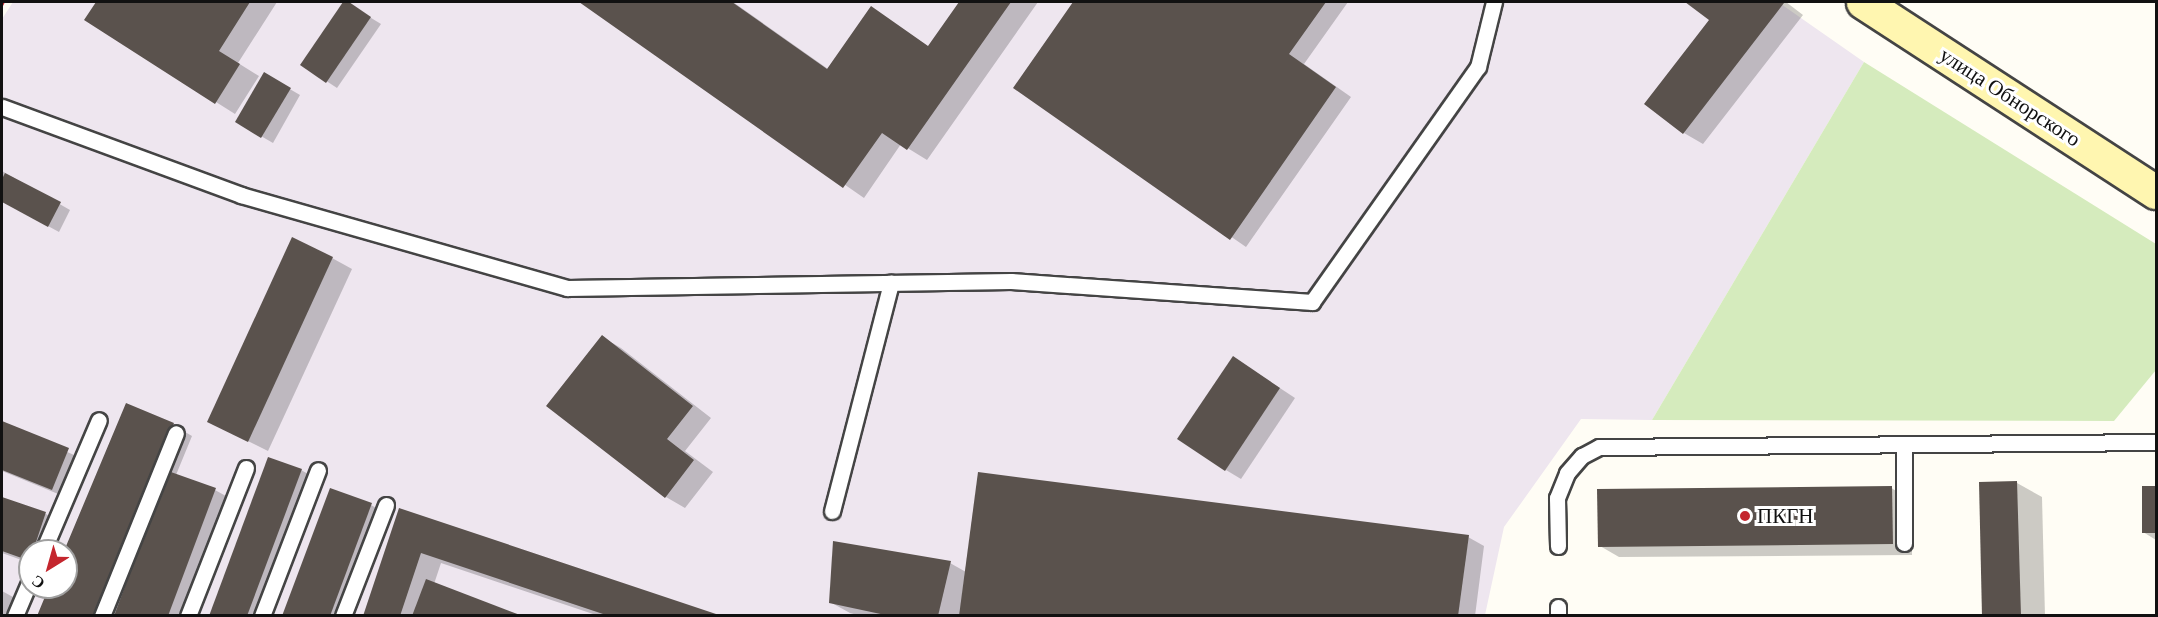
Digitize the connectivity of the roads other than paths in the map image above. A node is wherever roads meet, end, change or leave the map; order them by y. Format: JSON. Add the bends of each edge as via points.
{"nodes":[{"id":1,"x":1494,"y":2,"type":"edge"},
{"id":2,"x":1863,"y":2,"type":"edge"},
{"id":3,"x":2,"y":107,"type":"edge"},
{"id":4,"x":2157,"y":192,"type":"edge"},
{"id":5,"x":891,"y":283,"type":"junction"},
{"id":6,"x":99,"y":420,"type":"dead end"},
{"id":7,"x":176,"y":433,"type":"dead end"},
{"id":8,"x":2157,"y":442,"type":"edge"},
{"id":9,"x":1904,"y":444,"type":"junction"},
{"id":10,"x":246,"y":468,"type":"dead end"},
{"id":11,"x":318,"y":470,"type":"dead end"},
{"id":12,"x":386,"y":505,"type":"dead end"},
{"id":13,"x":832,"y":510,"type":"dead end"},
{"id":14,"x":48,"y":539,"type":"edge"},
{"id":15,"x":1905,"y":543,"type":"dead end"},
{"id":16,"x":1558,"y":546,"type":"dead end"},
{"id":17,"x":22,"y":599,"type":"edge"},
{"id":18,"x":15,"y":615,"type":"edge"},
{"id":19,"x":102,"y":615,"type":"edge"},
{"id":20,"x":188,"y":615,"type":"edge"},
{"id":21,"x":262,"y":615,"type":"edge"},
{"id":22,"x":343,"y":615,"type":"edge"}],
"edges":[{"from":1,"to":5,"type":"lane","via":[[1478,67],[1312,302],[1011,281]]},
{"from":2,"to":4,"type":"main road","name":"улица Обнорского"},
{"from":3,"to":5,"type":"lane","via":[[241,195],[567,288]]},
{"from":5,"to":13,"type":"lane"},
{"from":6,"to":14,"type":"lane"},
{"from":7,"to":19,"type":"lane"},
{"from":8,"to":9,"type":"lane"},
{"from":9,"to":15,"type":"lane"},
{"from":9,"to":16,"type":"lane","via":[[1599,447],[1582,456],[1567,473],[1557,498]]},
{"from":10,"to":20,"type":"lane"},
{"from":11,"to":21,"type":"lane"},
{"from":12,"to":22,"type":"lane"},
{"from":17,"to":18,"type":"lane"}]}
